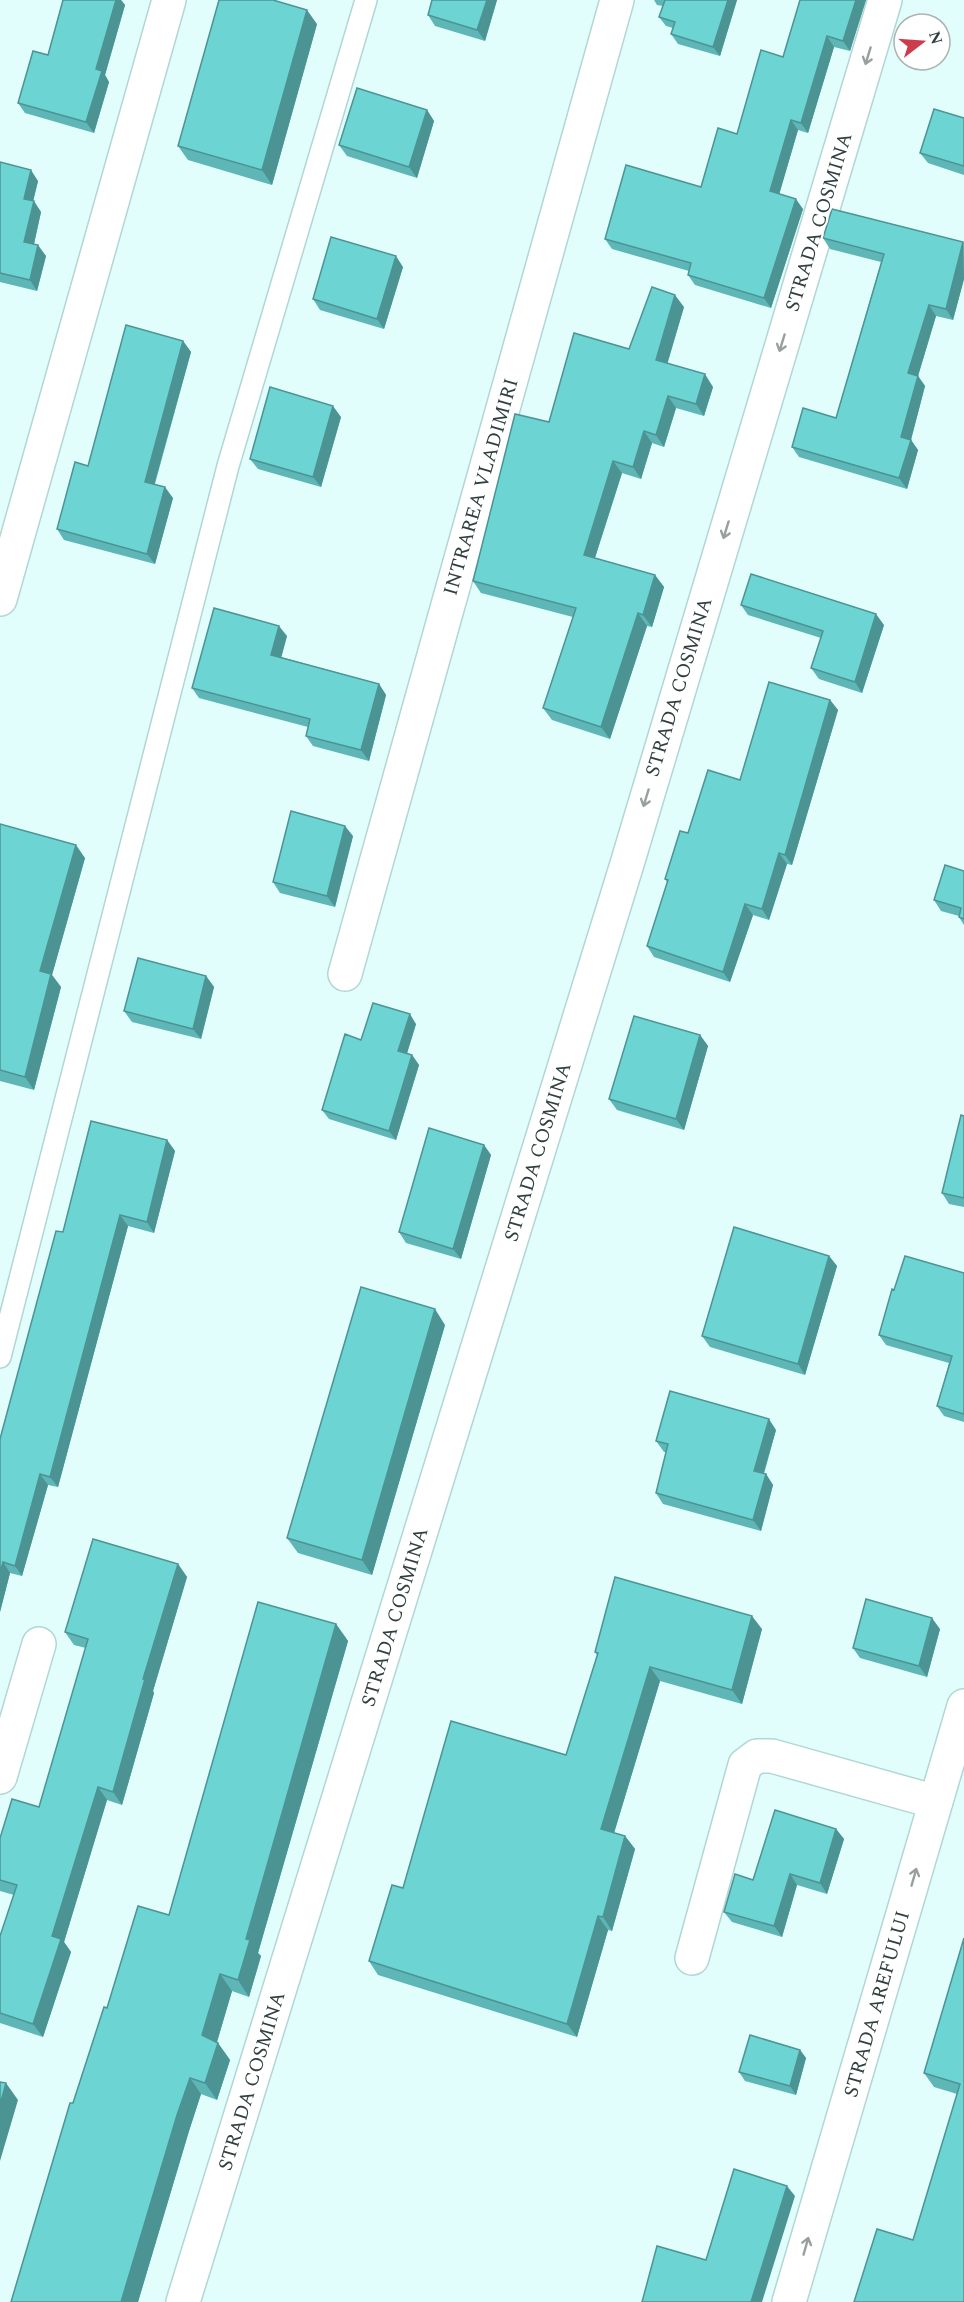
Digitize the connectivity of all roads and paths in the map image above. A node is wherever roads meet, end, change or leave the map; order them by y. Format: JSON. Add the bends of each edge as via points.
{"nodes":[{"id":1,"x":169,"y":0,"type":"edge"},
{"id":2,"x":366,"y":0,"type":"edge"},
{"id":3,"x":617,"y":0,"type":"edge"},
{"id":4,"x":885,"y":0,"type":"edge"},
{"id":5,"x":0,"y":599,"type":"edge"},
{"id":6,"x":345,"y":974,"type":"dead end"},
{"id":7,"x":0,"y":1356,"type":"edge"},
{"id":8,"x":39,"y":1644,"type":"dead end"},
{"id":9,"x":964,"y":1706,"type":"edge"},
{"id":10,"x":0,"y":1777,"type":"edge"},
{"id":11,"x":936,"y":1802,"type":"junction"},
{"id":12,"x":692,"y":1958,"type":"dead end"},
{"id":13,"x":183,"y":2302,"type":"edge"},
{"id":14,"x":789,"y":2302,"type":"edge"}],
"edges":[{"from":1,"to":5,"type":"street"},
{"from":2,"to":7,"type":"lane","via":[[228,466]]},
{"from":3,"to":6,"type":"street","name":"INTRAREA VLADIMIRI"},
{"from":4,"to":13,"type":"street","name":"STRADA COSMINA","one_way":true,"via":[[627,864]]},
{"from":8,"to":10,"type":"street"},
{"from":9,"to":11,"type":"street","name":"STRADA AREFULUI"},
{"from":11,"to":12,"type":"street","via":[[772,1756],[757,1756],[745,1765]]},
{"from":14,"to":11,"type":"street","name":"STRADA AREFULUI","one_way":true}]}
